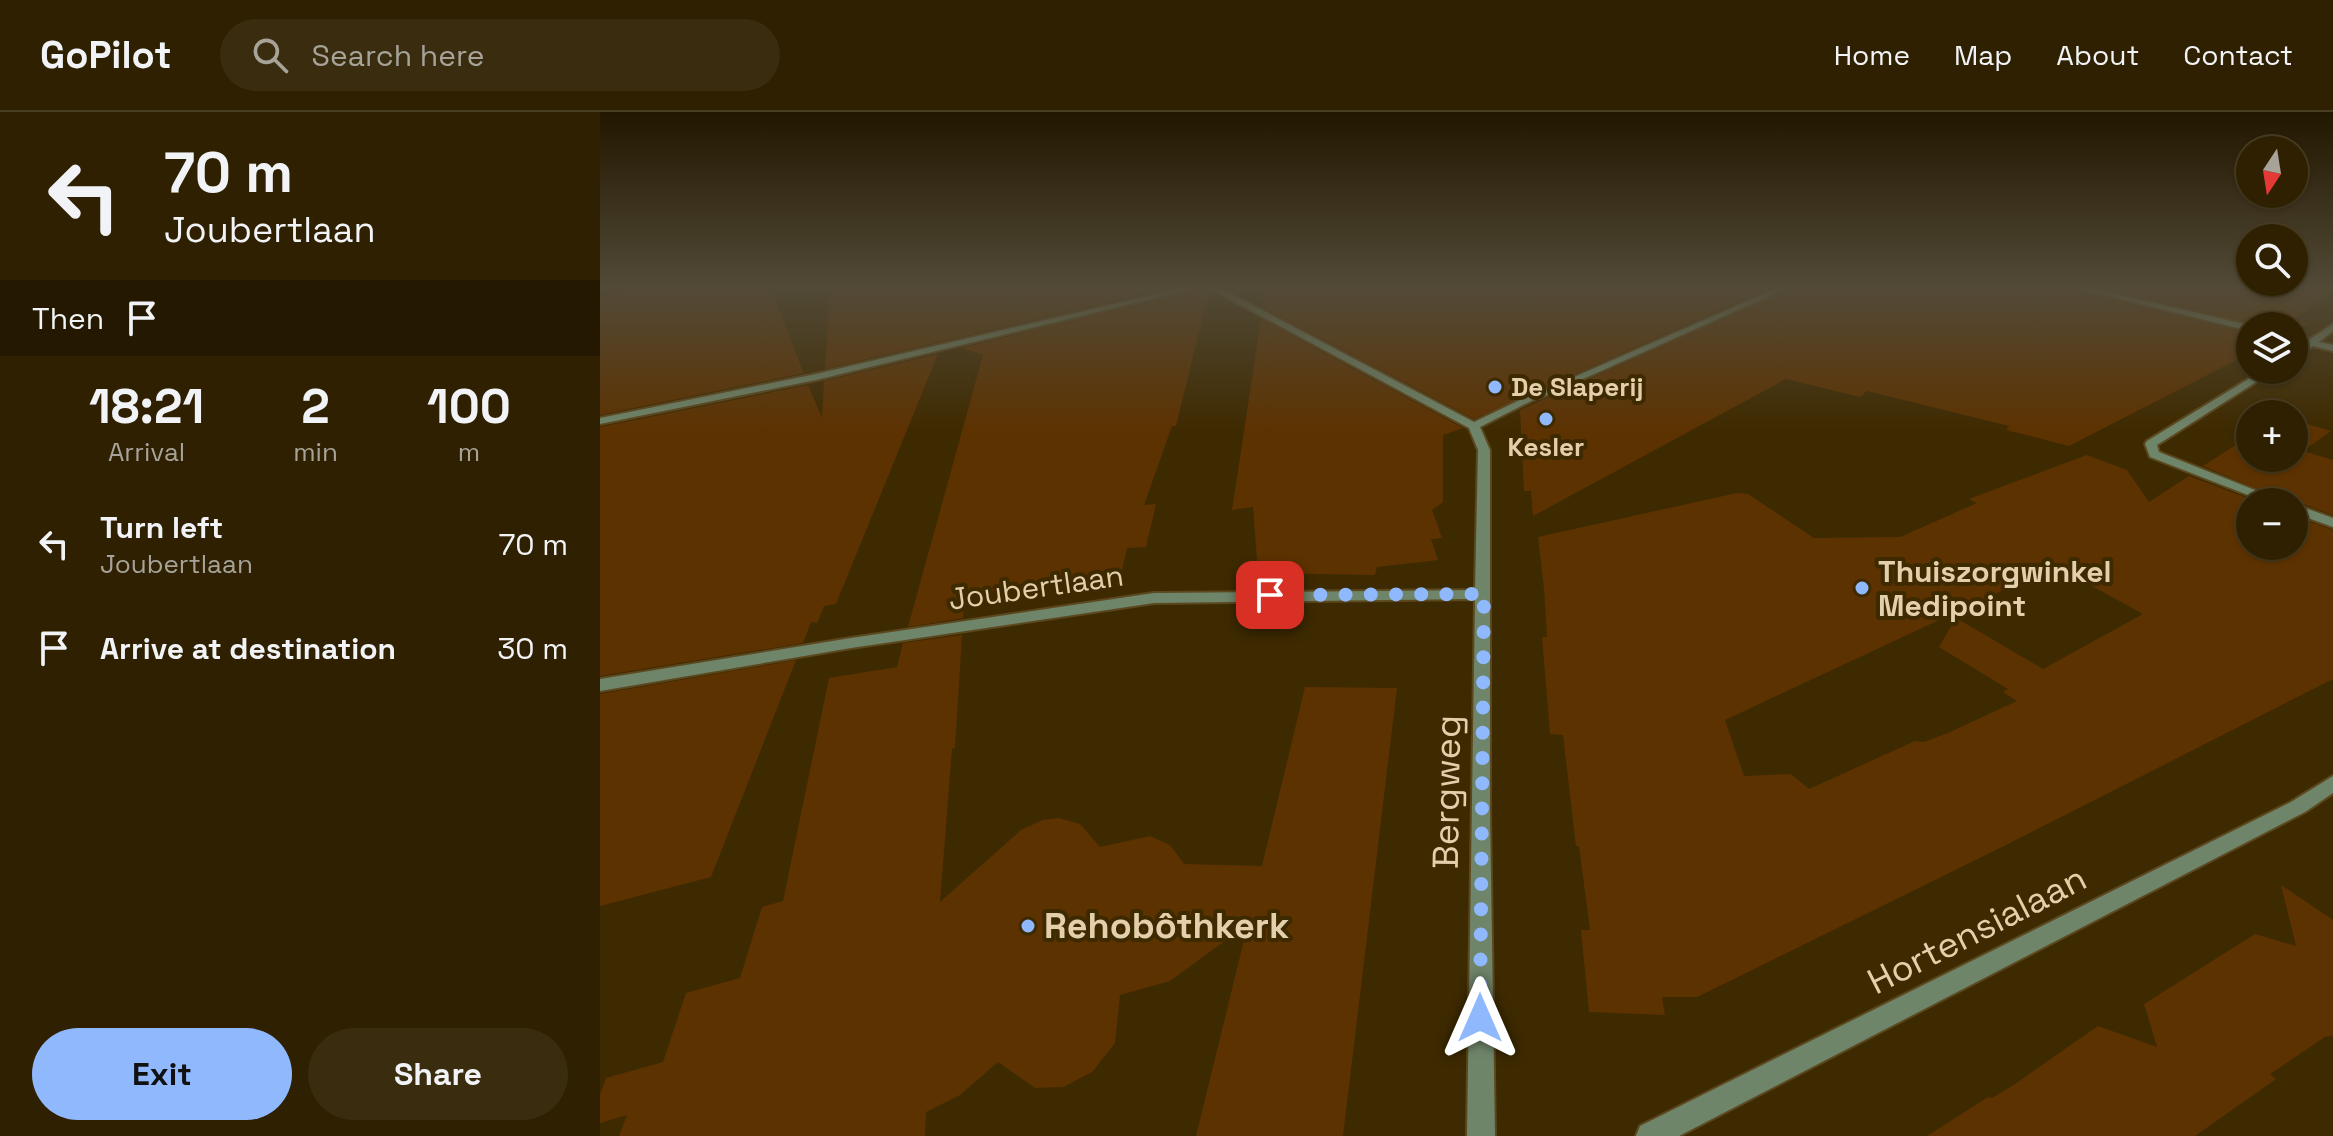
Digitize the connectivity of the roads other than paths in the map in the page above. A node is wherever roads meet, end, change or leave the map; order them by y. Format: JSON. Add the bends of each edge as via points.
{"nodes":[{"id":1,"x":991,"y":336,"type":"edge"},
{"id":2,"x":1303,"y":336,"type":"edge"},
{"id":3,"x":1674,"y":336,"type":"edge"},
{"id":4,"x":2323,"y":336,"type":"edge"},
{"id":5,"x":2308,"y":342,"type":"edge"},
{"id":6,"x":2314,"y":343,"type":"junction"},
{"id":7,"x":2308,"y":347,"type":"edge"},
{"id":8,"x":2333,"y":348,"type":"edge"},
{"id":9,"x":2247,"y":384,"type":"edge"},
{"id":10,"x":600,"y":421,"type":"edge"},
{"id":11,"x":1474,"y":426,"type":"junction"},
{"id":12,"x":2242,"y":488,"type":"edge"},
{"id":13,"x":2308,"y":513,"type":"edge"},
{"id":14,"x":2333,"y":523,"type":"edge"},
{"id":15,"x":1484,"y":594,"type":"junction"},
{"id":16,"x":600,"y":685,"type":"edge"},
{"id":17,"x":2333,"y":783,"type":"edge"},
{"id":18,"x":1481,"y":1136,"type":"edge"},
{"id":19,"x":1650,"y":1136,"type":"edge"}],
"edges":[{"from":1,"to":10,"type":"street"},
{"from":2,"to":11,"type":"street"},
{"from":3,"to":11,"type":"street"},
{"from":4,"to":6,"type":"street"},
{"from":5,"to":6,"type":"street"},
{"from":6,"to":7,"type":"street"},
{"from":6,"to":8,"type":"street"},
{"from":9,"to":12,"type":"street","via":[[2151,444],[2154,454]]},
{"from":11,"to":15,"type":"street","name":"Bergweg","via":[[1484,450]]},
{"from":13,"to":14,"type":"street"},
{"from":15,"to":16,"type":"street","name":"Joubertlaan","via":[[1154,598]]},
{"from":15,"to":18,"type":"street","name":"Bergweg"},
{"from":17,"to":19,"type":"street","name":"Hortensialaan","via":[[2298,807]]}]}
